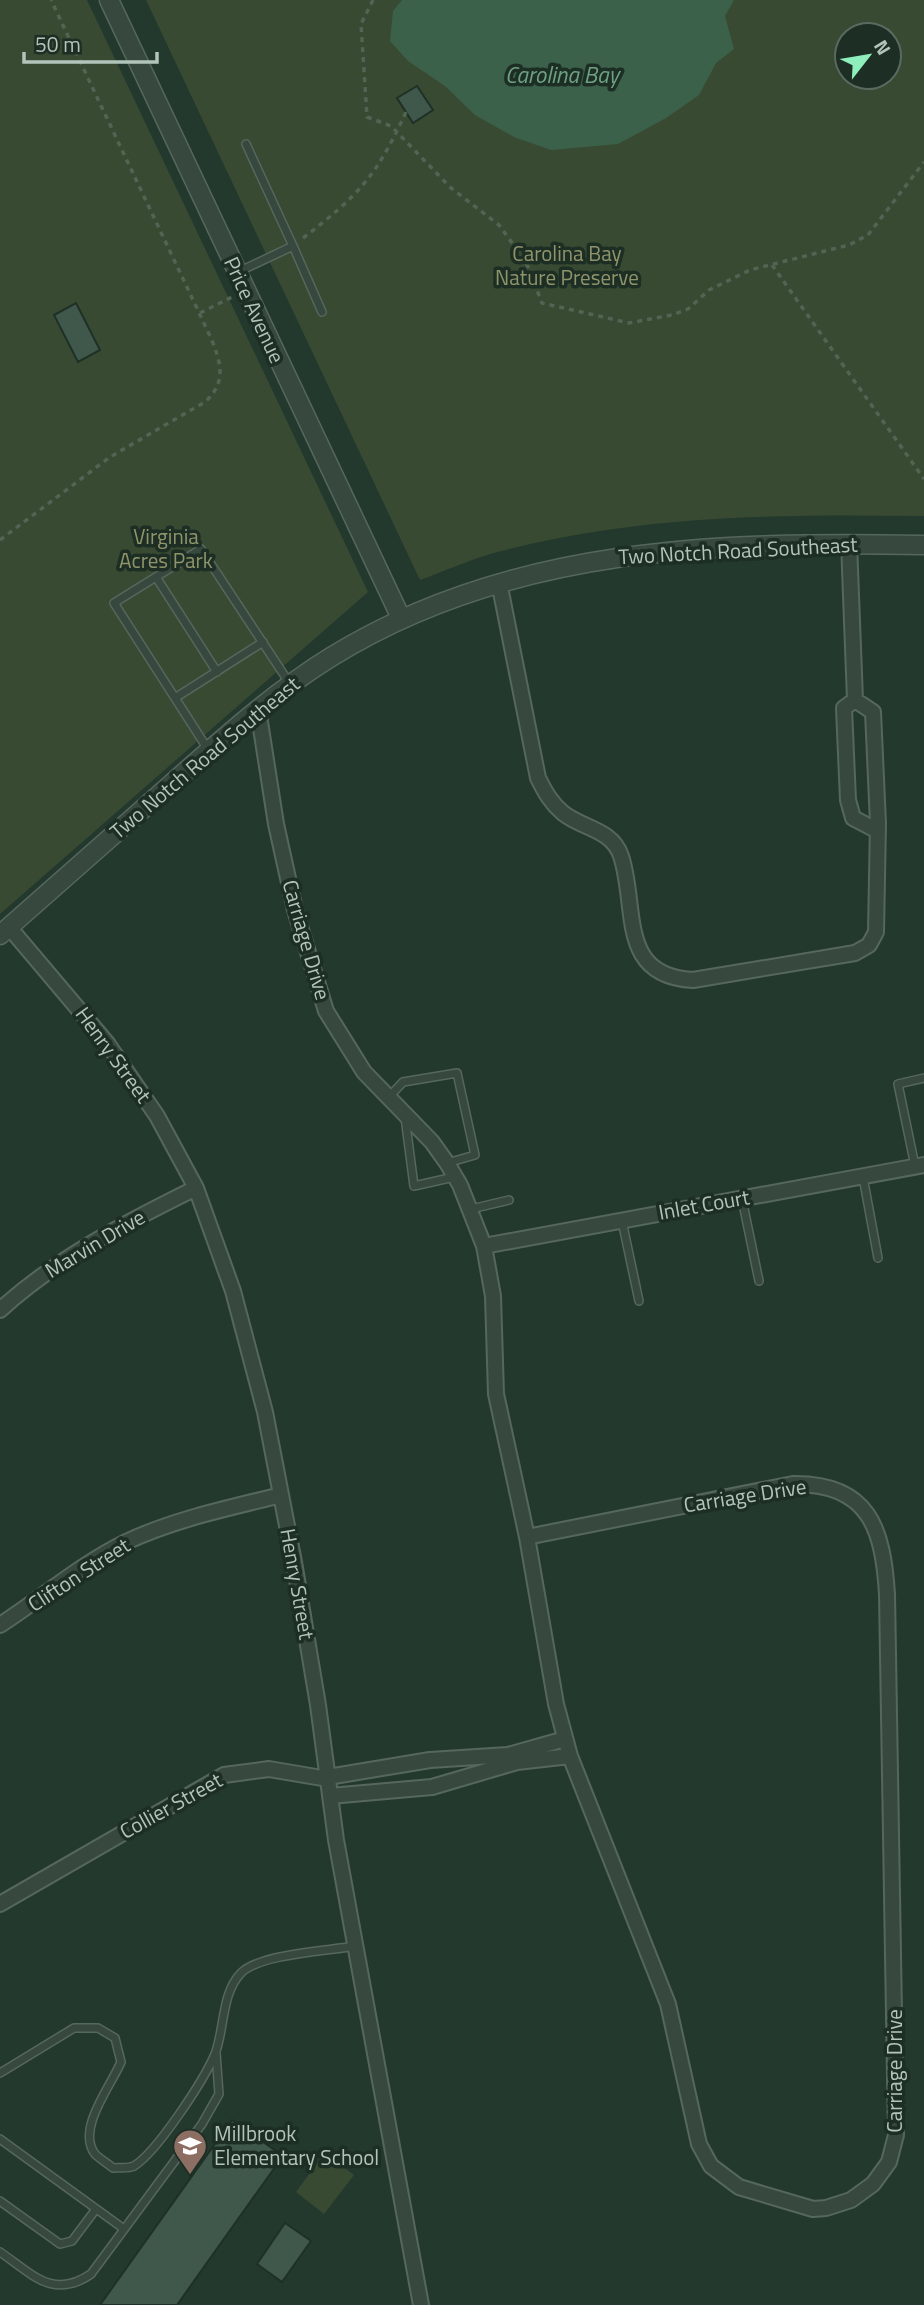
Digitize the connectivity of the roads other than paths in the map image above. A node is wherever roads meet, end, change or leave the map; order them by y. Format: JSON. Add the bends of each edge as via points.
{"nodes":[{"id":1,"x":109,"y":0,"type":"edge"},
{"id":2,"x":246,"y":144,"type":"dead end"},
{"id":3,"x":293,"y":246,"type":"junction"},
{"id":4,"x":237,"y":273,"type":"junction"},
{"id":5,"x":322,"y":312,"type":"dead end"},
{"id":6,"x":849,"y":543,"type":"junction"},
{"id":7,"x":924,"y":545,"type":"edge"},
{"id":8,"x":156,"y":577,"type":"junction"},
{"id":9,"x":499,"y":582,"type":"junction"},
{"id":10,"x":401,"y":618,"type":"junction"},
{"id":11,"x":263,"y":642,"type":"junction"},
{"id":12,"x":217,"y":672,"type":"junction"},
{"id":13,"x":291,"y":684,"type":"junction"},
{"id":14,"x":175,"y":698,"type":"junction"},
{"id":15,"x":855,"y":700,"type":"junction"},
{"id":16,"x":258,"y":709,"type":"junction"},
{"id":17,"x":209,"y":751,"type":"junction"},
{"id":18,"x":877,"y":831,"type":"junction"},
{"id":19,"x":4,"y":931,"type":"edge"},
{"id":20,"x":924,"y":1078,"type":"edge"},
{"id":21,"x":388,"y":1098,"type":"junction"},
{"id":22,"x":405,"y":1115,"type":"junction"},
{"id":23,"x":447,"y":1163,"type":"junction"},
{"id":24,"x":920,"y":1165,"type":"edge"},
{"id":25,"x":862,"y":1176,"type":"junction"},
{"id":26,"x":455,"y":1177,"type":"junction"},
{"id":27,"x":196,"y":1188,"type":"junction"},
{"id":28,"x":742,"y":1198,"type":"junction"},
{"id":29,"x":509,"y":1200,"type":"dead end"},
{"id":30,"x":471,"y":1209,"type":"junction"},
{"id":31,"x":622,"y":1220,"type":"junction"},
{"id":32,"x":484,"y":1246,"type":"junction"},
{"id":33,"x":878,"y":1258,"type":"dead end"},
{"id":34,"x":759,"y":1281,"type":"dead end"},
{"id":35,"x":639,"y":1301,"type":"dead end"},
{"id":36,"x":0,"y":1310,"type":"edge"},
{"id":37,"x":281,"y":1495,"type":"junction"},
{"id":38,"x":527,"y":1537,"type":"junction"},
{"id":39,"x":0,"y":1625,"type":"edge"},
{"id":40,"x":565,"y":1739,"type":"junction"},
{"id":41,"x":569,"y":1756,"type":"junction"},
{"id":42,"x":327,"y":1776,"type":"junction"},
{"id":43,"x":330,"y":1796,"type":"junction"},
{"id":44,"x":0,"y":1904,"type":"edge"},
{"id":45,"x":355,"y":1946,"type":"junction"},
{"id":46,"x":215,"y":2053,"type":"junction"},
{"id":47,"x":0,"y":2073,"type":"edge"},
{"id":48,"x":0,"y":2140,"type":"edge"},
{"id":49,"x":0,"y":2201,"type":"edge"},
{"id":50,"x":96,"y":2208,"type":"junction"},
{"id":51,"x":124,"y":2229,"type":"junction"},
{"id":52,"x":0,"y":2252,"type":"edge"},
{"id":53,"x":421,"y":2305,"type":"edge"}],
"edges":[{"from":1,"to":4,"type":"street","name":"Price Avenue"},
{"from":2,"to":3,"type":"lane"},
{"from":3,"to":4,"type":"lane"},
{"from":3,"to":5,"type":"lane"},
{"from":4,"to":10,"type":"street","name":"Price Avenue"},
{"from":6,"to":7,"type":"street","name":"Two Notch Road Southeast"},
{"from":6,"to":9,"type":"street","name":"Two Notch Road Southeast","via":[[638,554]]},
{"from":6,"to":15,"type":"street"},
{"from":8,"to":11,"type":"lane","via":[[201,549]]},
{"from":8,"to":12,"type":"lane"},
{"from":8,"to":14,"type":"lane","via":[[114,603]]},
{"from":9,"to":10,"type":"street","name":"Two Notch Road Southeast"},
{"from":9,"to":18,"type":"street","via":[[538,778],[546,796],[565,814],[610,837],[621,855],[638,951],[670,979],[692,980],[855,953],[869,945],[876,932]]},
{"from":10,"to":13,"type":"street","name":"Two Notch Road Southeast"},
{"from":11,"to":12,"type":"lane"},
{"from":11,"to":13,"type":"lane"},
{"from":12,"to":14,"type":"lane"},
{"from":13,"to":16,"type":"street","name":"Two Notch Road Southeast"},
{"from":14,"to":17,"type":"lane"},
{"from":15,"to":18,"type":"street","via":[[873,712]]},
{"from":15,"to":18,"type":"street","via":[[844,708],[848,800],[853,818]]},
{"from":16,"to":17,"type":"street","name":"Two Notch Road Southeast"},
{"from":16,"to":21,"type":"street","name":"Carriage Drive","via":[[279,836],[317,988],[349,1053]]},
{"from":17,"to":19,"type":"street","name":"Two Notch Road Southeast"},
{"from":19,"to":27,"type":"street","name":"Henry Street","via":[[81,1010],[127,1071]]},
{"from":20,"to":24,"type":"lane","via":[[898,1084]]},
{"from":21,"to":22,"type":"street","name":"Carriage Drive"},
{"from":21,"to":23,"type":"lane","via":[[403,1082],[457,1073],[475,1155]]},
{"from":22,"to":23,"type":"street","name":"Carriage Drive"},
{"from":22,"to":26,"type":"lane","via":[[414,1186]]},
{"from":23,"to":26,"type":"street","name":"Carriage Drive"},
{"from":24,"to":25,"type":"street","name":"Inlet Court"},
{"from":25,"to":28,"type":"street","name":"Inlet Court"},
{"from":25,"to":33,"type":"lane"},
{"from":26,"to":30,"type":"street","name":"Carriage Drive"},
{"from":27,"to":36,"type":"street","name":"Marvin Drive","via":[[66,1259]]},
{"from":27,"to":37,"type":"street","name":"Henry Street","via":[[233,1291]]},
{"from":28,"to":31,"type":"street","name":"Inlet Court"},
{"from":28,"to":34,"type":"lane"},
{"from":29,"to":30,"type":"lane"},
{"from":30,"to":32,"type":"street","name":"Carriage Drive"},
{"from":31,"to":32,"type":"street","name":"Inlet Court"},
{"from":31,"to":35,"type":"lane"},
{"from":32,"to":38,"type":"street","name":"Carriage Drive","via":[[493,1296],[498,1405]]},
{"from":37,"to":39,"type":"street","name":"Clifton Street","via":[[181,1521],[125,1543]]},
{"from":37,"to":42,"type":"street","name":"Henry Street"},
{"from":38,"to":40,"type":"street","name":"Carriage Drive"},
{"from":38,"to":41,"type":"street","name":"Carriage Drive","via":[[809,1483],[835,1490],[858,1504],[875,1526],[884,1552],[887,1594],[896,2135],[888,2162],[863,2193],[839,2205],[813,2209],[738,2187],[711,2166],[695,2132],[668,2004]]},
{"from":40,"to":41,"type":"street","name":"Carriage Drive"},
{"from":40,"to":42,"type":"street","name":"Collier Street","via":[[508,1755],[430,1760]]},
{"from":41,"to":43,"type":"street","via":[[517,1762],[432,1787]]},
{"from":42,"to":43,"type":"street","name":"Henry Street"},
{"from":42,"to":44,"type":"street","name":"Collier Street","via":[[254,1769],[224,1775]]},
{"from":43,"to":45,"type":"street","name":"Henry Street"},
{"from":45,"to":46,"type":"lane","via":[[260,1962],[242,1972],[230,1989]]},
{"from":45,"to":53,"type":"street","name":"Henry Street"},
{"from":46,"to":47,"type":"lane","via":[[194,2093],[132,2167],[113,2168],[94,2153],[88,2134],[121,2062],[115,2038],[98,2028],[74,2028]]},
{"from":46,"to":51,"type":"lane","via":[[219,2094]]},
{"from":48,"to":50,"type":"lane"},
{"from":49,"to":50,"type":"lane","via":[[60,2244],[72,2241]]},
{"from":50,"to":51,"type":"lane"},
{"from":51,"to":52,"type":"lane","via":[[91,2274],[78,2283],[58,2287]]}]}
